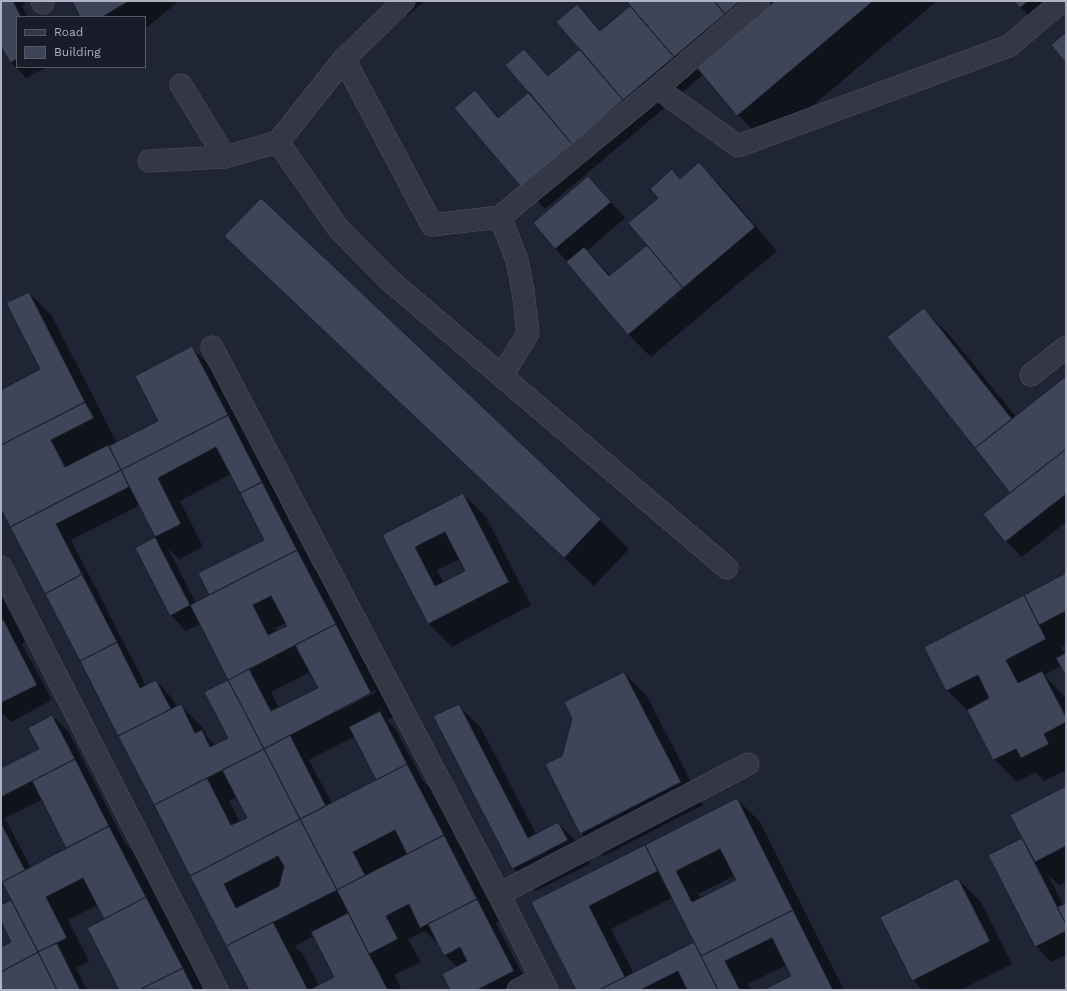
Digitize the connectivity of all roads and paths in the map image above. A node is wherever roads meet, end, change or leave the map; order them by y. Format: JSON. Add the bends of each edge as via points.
{"nodes":[{"id":1,"x":404,"y":1,"type":"edge"},
{"id":2,"x":759,"y":1,"type":"edge"},
{"id":3,"x":1062,"y":1,"type":"edge"},
{"id":4,"x":344,"y":59,"type":"junction"},
{"id":5,"x":182,"y":85,"type":"dead end"},
{"id":6,"x":658,"y":88,"type":"junction"},
{"id":7,"x":278,"y":142,"type":"junction"},
{"id":8,"x":225,"y":157,"type":"junction"},
{"id":9,"x":148,"y":160,"type":"dead end"},
{"id":10,"x":500,"y":217,"type":"junction"},
{"id":11,"x":212,"y":347,"type":"dead end"},
{"id":12,"x":1066,"y":347,"type":"edge"},
{"id":13,"x":502,"y":376,"type":"junction"},
{"id":14,"x":1031,"y":376,"type":"dead end"},
{"id":15,"x":1,"y":567,"type":"edge"},
{"id":16,"x":727,"y":568,"type":"dead end"},
{"id":17,"x":748,"y":764,"type":"dead end"},
{"id":18,"x":499,"y":894,"type":"junction"},
{"id":19,"x":544,"y":984,"type":"edge"},
{"id":20,"x":217,"y":990,"type":"edge"},
{"id":21,"x":518,"y":990,"type":"edge"}],
"edges":[{"from":1,"to":4,"type":"street"},
{"from":2,"to":6,"type":"street"},
{"from":3,"to":6,"type":"street","via":[[1008,46],[738,146]]},
{"from":4,"to":7,"type":"street"},
{"from":4,"to":10,"type":"street","via":[[432,225]]},
{"from":5,"to":8,"type":"street"},
{"from":6,"to":10,"type":"street"},
{"from":7,"to":8,"type":"street"},
{"from":7,"to":13,"type":"street","via":[[338,228],[388,279]]},
{"from":8,"to":9,"type":"street"},
{"from":10,"to":13,"type":"street","via":[[517,260],[528,333]]},
{"from":11,"to":18,"type":"street"},
{"from":12,"to":14,"type":"street"},
{"from":13,"to":16,"type":"street"},
{"from":15,"to":20,"type":"street"},
{"from":17,"to":18,"type":"street"},
{"from":18,"to":19,"type":"street"},
{"from":19,"to":21,"type":"street"}]}
